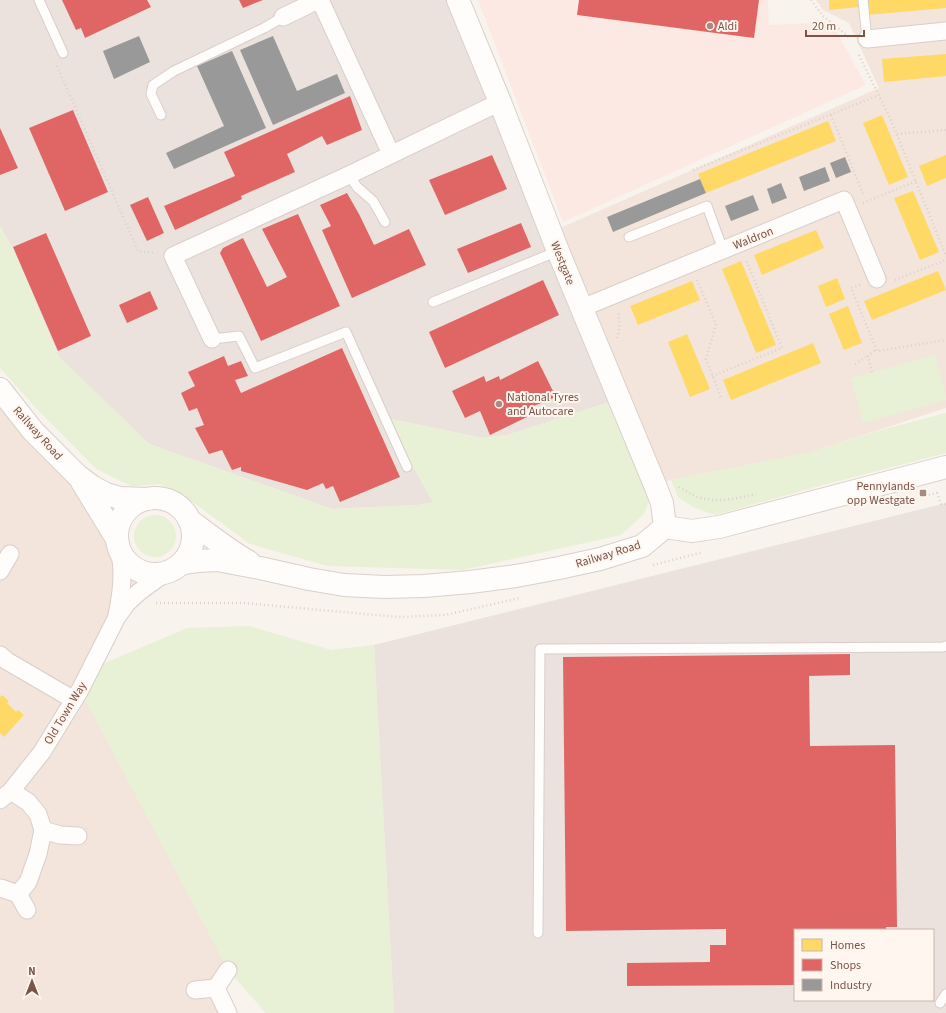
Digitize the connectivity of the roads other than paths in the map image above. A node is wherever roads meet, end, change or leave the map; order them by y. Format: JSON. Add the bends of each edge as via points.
{"nodes":[{"id":1,"x":39,"y":0,"type":"edge"},
{"id":2,"x":319,"y":0,"type":"edge"},
{"id":3,"x":458,"y":0,"type":"edge"},
{"id":4,"x":863,"y":0,"type":"edge"},
{"id":5,"x":283,"y":17,"type":"joint"},
{"id":6,"x":946,"y":31,"type":"edge"},
{"id":7,"x":862,"y":45,"type":"joint"},
{"id":8,"x":63,"y":53,"type":"road end"},
{"id":9,"x":500,"y":102,"type":"junction"},
{"id":10,"x":161,"y":115,"type":"dead end"},
{"id":11,"x":392,"y":154,"type":"junction"},
{"id":12,"x":349,"y":175,"type":"junction"},
{"id":13,"x":385,"y":222,"type":"dead end"},
{"id":14,"x":628,"y":237,"type":"dead end"},
{"id":15,"x":723,"y":250,"type":"junction"},
{"id":16,"x":558,"y":251,"type":"junction"},
{"id":17,"x":878,"y":279,"type":"road end"},
{"id":18,"x":433,"y":302,"type":"dead end"},
{"id":19,"x":582,"y":308,"type":"junction"},
{"id":20,"x":212,"y":339,"type":"joint"},
{"id":21,"x":0,"y":389,"type":"edge"},
{"id":22,"x":407,"y":467,"type":"dead end"},
{"id":23,"x":946,"y":467,"type":"edge"},
{"id":24,"x":78,"y":476,"type":"junction"},
{"id":25,"x":148,"y":499,"type":"junction"},
{"id":26,"x":190,"y":520,"type":"junction"},
{"id":27,"x":665,"y":528,"type":"junction"},
{"id":28,"x":119,"y":545,"type":"junction"},
{"id":29,"x":10,"y":554,"type":"dead end"},
{"id":30,"x":174,"y":568,"type":"junction"},
{"id":31,"x":260,"y":568,"type":"junction"},
{"id":32,"x":0,"y":571,"type":"edge"},
{"id":33,"x":117,"y":617,"type":"junction"},
{"id":34,"x":946,"y":646,"type":"edge"},
{"id":35,"x":0,"y":655,"type":"edge"},
{"id":36,"x":74,"y":700,"type":"junction"},
{"id":37,"x":5,"y":796,"type":"edge"},
{"id":38,"x":43,"y":830,"type":"junction"},
{"id":39,"x":78,"y":836,"type":"dead end"},
{"id":40,"x":1,"y":888,"type":"edge"},
{"id":41,"x":18,"y":894,"type":"junction"},
{"id":42,"x":27,"y":910,"type":"dead end"},
{"id":43,"x":538,"y":933,"type":"dead end"},
{"id":44,"x":228,"y":970,"type":"dead end"},
{"id":45,"x":216,"y":988,"type":"junction"},
{"id":46,"x":195,"y":990,"type":"dead end"},
{"id":47,"x":946,"y":994,"type":"edge"},
{"id":48,"x":940,"y":1003,"type":"dead end"},
{"id":49,"x":228,"y":1013,"type":"edge"}],
"edges":[{"from":1,"to":8,"type":"lane"},
{"from":2,"to":5,"type":"street"},
{"from":2,"to":11,"type":"street"},
{"from":3,"to":9,"type":"main road","name":"Westgate"},
{"from":4,"to":7,"type":"lane"},
{"from":5,"to":10,"type":"lane","via":[[174,71],[153,85],[151,94]]},
{"from":6,"to":7,"type":"street"},
{"from":9,"to":11,"type":"street"},
{"from":9,"to":16,"type":"main road","name":"Westgate"},
{"from":11,"to":12,"type":"street"},
{"from":12,"to":13,"type":"lane","via":[[357,187],[373,201]]},
{"from":12,"to":20,"type":"street","via":[[173,256]]},
{"from":14,"to":15,"type":"lane","via":[[707,206]]},
{"from":15,"to":17,"type":"street","name":"Waldron","via":[[844,200]]},
{"from":15,"to":19,"type":"street","name":"Waldron"},
{"from":16,"to":18,"type":"lane"},
{"from":16,"to":19,"type":"main road","name":"Westgate"},
{"from":19,"to":27,"type":"main road","name":"Westgate","via":[[662,503]]},
{"from":20,"to":22,"type":"lane","via":[[239,336],[255,368],[346,332]]},
{"from":21,"to":24,"type":"main road","name":"Railway Road","via":[[33,431]]},
{"from":23,"to":27,"type":"main road","via":[[719,528],[692,531]]},
{"from":24,"to":25,"type":"main road","name":"Railway Road","via":[[106,494],[120,498]]},
{"from":24,"to":28,"type":"main road","name":"Railway Road"},
{"from":25,"to":26,"type":"main road","via":[[172,502]]},
{"from":25,"to":28,"type":"main road","via":[[128,509],[122,518],[118,528]]},
{"from":26,"to":30,"type":"main road","via":[[193,531],[190,553]]},
{"from":26,"to":31,"type":"main road","name":"Railway Road","via":[[211,537]]},
{"from":27,"to":31,"type":"main road","name":"Railway Road","via":[[642,546],[600,559],[516,576],[470,582],[385,587],[344,585]]},
{"from":28,"to":30,"type":"main road","via":[[127,562],[145,573],[155,574]]},
{"from":28,"to":33,"type":"street","name":"Old Town Way","via":[[122,587]]},
{"from":29,"to":32,"type":"street"},
{"from":30,"to":31,"type":"main road","name":"Railway Road","via":[[198,561],[217,560]]},
{"from":30,"to":33,"type":"street","name":"Old Town Way","via":[[139,592]]},
{"from":33,"to":36,"type":"street","name":"Old Town Way"},
{"from":34,"to":43,"type":"lane","via":[[540,649]]},
{"from":35,"to":36,"type":"street"},
{"from":36,"to":37,"type":"street","name":"Old Town Way","via":[[42,752]]},
{"from":37,"to":38,"type":"street","via":[[28,802],[38,814]]},
{"from":38,"to":39,"type":"street","via":[[60,835]]},
{"from":38,"to":41,"type":"street","via":[[28,882]]},
{"from":40,"to":41,"type":"street"},
{"from":41,"to":42,"type":"street"},
{"from":44,"to":45,"type":"street"},
{"from":45,"to":46,"type":"street"},
{"from":45,"to":49,"type":"street"},
{"from":47,"to":48,"type":"lane"}]}
